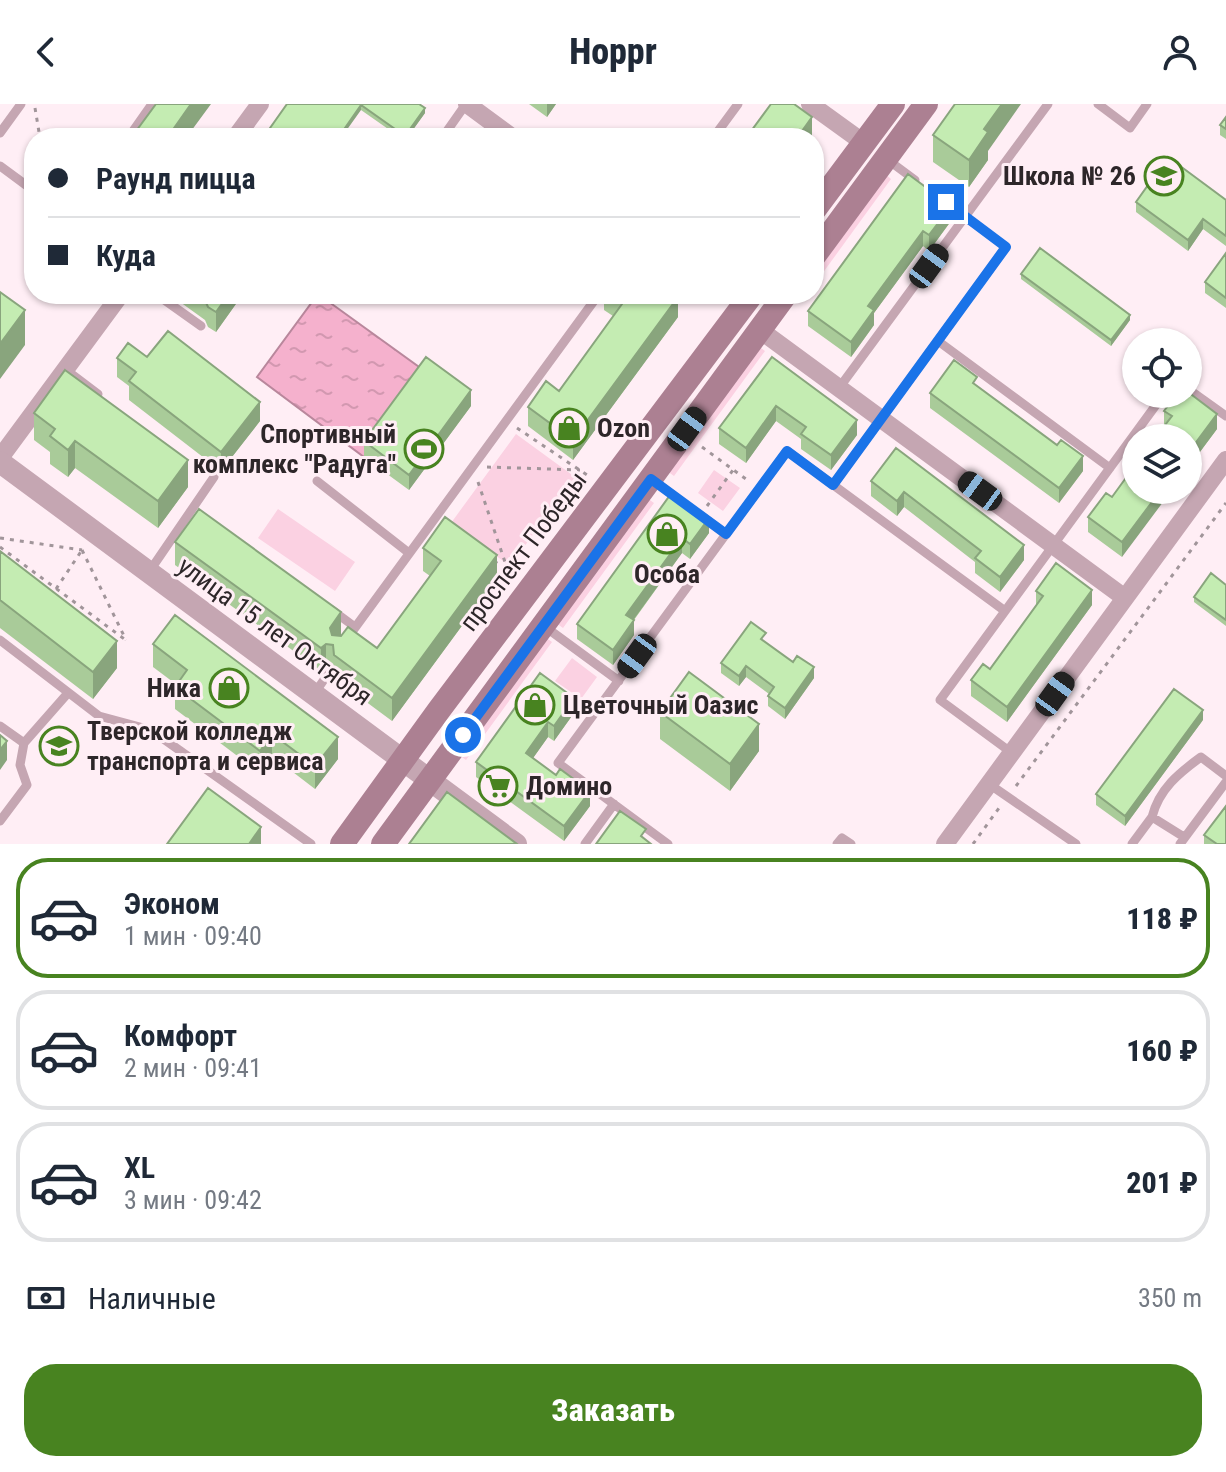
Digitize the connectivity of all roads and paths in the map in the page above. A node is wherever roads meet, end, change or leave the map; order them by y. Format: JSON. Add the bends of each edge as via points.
{"nodes":[{"id":1,"x":21,"y":104,"type":"edge"},
{"id":2,"x":35,"y":104,"type":"edge"},
{"id":3,"x":152,"y":104,"type":"edge"},
{"id":4,"x":260,"y":104,"type":"edge"},
{"id":5,"x":467,"y":104,"type":"edge"},
{"id":6,"x":738,"y":104,"type":"edge"},
{"id":7,"x":810,"y":104,"type":"edge"},
{"id":8,"x":893,"y":104,"type":"edge"},
{"id":9,"x":926,"y":104,"type":"edge"},
{"id":10,"x":1048,"y":104,"type":"edge"},
{"id":11,"x":1098,"y":104,"type":"edge"},
{"id":12,"x":1147,"y":104,"type":"edge"},
{"id":13,"x":39,"y":128,"type":"edge"},
{"id":14,"x":135,"y":128,"type":"edge"},
{"id":15,"x":242,"y":128,"type":"edge"},
{"id":16,"x":449,"y":128,"type":"edge"},
{"id":17,"x":499,"y":128,"type":"edge"},
{"id":18,"x":720,"y":128,"type":"edge"},
{"id":19,"x":0,"y":133,"type":"edge"},
{"id":20,"x":864,"y":143,"type":"junction"},
{"id":21,"x":886,"y":158,"type":"junction"},
{"id":22,"x":0,"y":166,"type":"edge"},
{"id":23,"x":918,"y":182,"type":"edge"},
{"id":24,"x":24,"y":184,"type":"edge"},
{"id":25,"x":930,"y":191,"type":"edge"},
{"id":26,"x":824,"y":197,"type":"edge"},
{"id":27,"x":965,"y":217,"type":"junction"},
{"id":28,"x":824,"y":242,"type":"edge"},
{"id":29,"x":114,"y":304,"type":"edge"},
{"id":30,"x":170,"y":304,"type":"edge"},
{"id":31,"x":592,"y":304,"type":"edge"},
{"id":32,"x":737,"y":304,"type":"edge"},
{"id":33,"x":779,"y":304,"type":"edge"},
{"id":34,"x":201,"y":326,"type":"dead end"},
{"id":35,"x":760,"y":330,"type":"junction"},
{"id":36,"x":938,"y":341,"type":"junction"},
{"id":37,"x":65,"y":369,"type":"junction"},
{"id":38,"x":839,"y":388,"type":"junction"},
{"id":39,"x":101,"y":397,"type":"edge"},
{"id":40,"x":1202,"y":399,"type":"edge"},
{"id":41,"x":1154,"y":408,"type":"edge"},
{"id":42,"x":1226,"y":416,"type":"edge"},
{"id":43,"x":881,"y":419,"type":"junction"},
{"id":44,"x":506,"y":421,"type":"junction"},
{"id":45,"x":702,"y":447,"type":"dead end"},
{"id":46,"x":0,"y":460,"type":"edge"},
{"id":47,"x":1226,"y":460,"type":"edge"},
{"id":48,"x":473,"y":467,"type":"junction"},
{"id":49,"x":1110,"y":468,"type":"junction"},
{"id":50,"x":580,"y":470,"type":"junction"},
{"id":51,"x":733,"y":470,"type":"junction"},
{"id":52,"x":587,"y":475,"type":"dead end"},
{"id":53,"x":214,"y":477,"type":"dead end"},
{"id":54,"x":651,"y":479,"type":"junction"},
{"id":55,"x":317,"y":481,"type":"dead end"},
{"id":56,"x":833,"y":485,"type":"junction"},
{"id":57,"x":759,"y":489,"type":"junction"},
{"id":58,"x":1226,"y":503,"type":"edge"},
{"id":59,"x":700,"y":515,"type":"junction"},
{"id":60,"x":726,"y":534,"type":"junction"},
{"id":61,"x":0,"y":538,"type":"edge"},
{"id":62,"x":1054,"y":546,"type":"junction"},
{"id":63,"x":0,"y":547,"type":"edge"},
{"id":64,"x":82,"y":550,"type":"junction"},
{"id":65,"x":409,"y":553,"type":"junction"},
{"id":66,"x":483,"y":553,"type":"edge"},
{"id":67,"x":508,"y":571,"type":"junction"},
{"id":68,"x":149,"y":572,"type":"junction"},
{"id":69,"x":514,"y":575,"type":"dead end"},
{"id":70,"x":56,"y":589,"type":"junction"},
{"id":71,"x":1125,"y":598,"type":"junction"},
{"id":72,"x":317,"y":599,"type":"edge"},
{"id":73,"x":1005,"y":611,"type":"junction"},
{"id":74,"x":543,"y":625,"type":"junction"},
{"id":75,"x":355,"y":627,"type":"junction"},
{"id":76,"x":0,"y":640,"type":"edge"},
{"id":77,"x":337,"y":653,"type":"edge"},
{"id":78,"x":328,"y":674,"type":"dead end"},
{"id":79,"x":619,"y":681,"type":"junction"},
{"id":80,"x":68,"y":693,"type":"junction"},
{"id":81,"x":314,"y":694,"type":"junction"},
{"id":82,"x":0,"y":726,"type":"edge"},
{"id":83,"x":24,"y":743,"type":"junction"},
{"id":84,"x":1012,"y":753,"type":"junction"},
{"id":85,"x":403,"y":761,"type":"junction"},
{"id":86,"x":1226,"y":779,"type":"edge"},
{"id":87,"x":430,"y":780,"type":"junction"},
{"id":88,"x":989,"y":784,"type":"junction"},
{"id":89,"x":1008,"y":797,"type":"junction"},
{"id":90,"x":614,"y":804,"type":"junction"},
{"id":91,"x":1152,"y":817,"type":"junction"},
{"id":92,"x":0,"y":821,"type":"edge"},
{"id":93,"x":1182,"y":841,"type":"edge"},
{"id":94,"x":311,"y":844,"type":"edge"},
{"id":95,"x":342,"y":844,"type":"edge"},
{"id":96,"x":383,"y":844,"type":"edge"},
{"id":97,"x":516,"y":844,"type":"edge"},
{"id":98,"x":585,"y":844,"type":"edge"},
{"id":99,"x":668,"y":844,"type":"edge"},
{"id":100,"x":837,"y":844,"type":"edge"},
{"id":101,"x":851,"y":844,"type":"edge"},
{"id":102,"x":945,"y":844,"type":"edge"},
{"id":103,"x":973,"y":844,"type":"edge"},
{"id":104,"x":1076,"y":844,"type":"edge"},
{"id":105,"x":1132,"y":844,"type":"edge"}],
"edges":[{"from":1,"to":19,"type":"lane"},
{"from":2,"to":13,"type":"path"},
{"from":3,"to":14,"type":"lane"},
{"from":4,"to":15,"type":"street"},
{"from":5,"to":16,"type":"lane"},
{"from":5,"to":17,"type":"street"},
{"from":6,"to":18,"type":"lane"},
{"from":7,"to":20,"type":"street"},
{"from":8,"to":20,"type":"main road"},
{"from":9,"to":21,"type":"main road"},
{"from":10,"to":27,"type":"lane"},
{"from":11,"to":12,"type":"lane","via":[[1130,128]]},
{"from":20,"to":26,"type":"main road"},
{"from":21,"to":23,"type":"lane"},
{"from":21,"to":28,"type":"main road"},
{"from":22,"to":24,"type":"lane"},
{"from":25,"to":27,"type":"lane"},
{"from":27,"to":36,"type":"lane","via":[[1006,247]]},
{"from":27,"to":38,"type":"lane"},
{"from":29,"to":37,"type":"street"},
{"from":30,"to":34,"type":"lane"},
{"from":31,"to":44,"type":"lane"},
{"from":32,"to":85,"type":"main road","name":"проспект Победы"},
{"from":33,"to":35,"type":"main road"},
{"from":35,"to":38,"type":"street"},
{"from":35,"to":54,"type":"main road"},
{"from":36,"to":43,"type":"lane"},
{"from":36,"to":49,"type":"lane"},
{"from":37,"to":39,"type":"lane"},
{"from":37,"to":46,"type":"street"},
{"from":38,"to":43,"type":"street"},
{"from":40,"to":42,"type":"lane"},
{"from":41,"to":49,"type":"lane"},
{"from":43,"to":56,"type":"lane"},
{"from":43,"to":62,"type":"street"},
{"from":44,"to":48,"type":"lane"},
{"from":44,"to":50,"type":"path"},
{"from":45,"to":51,"type":"path"},
{"from":46,"to":68,"type":"street","name":"улица 15 лет Октября"},
{"from":47,"to":71,"type":"street"},
{"from":48,"to":50,"type":"path"},
{"from":48,"to":65,"type":"lane"},
{"from":48,"to":67,"type":"path"},
{"from":49,"to":62,"type":"lane"},
{"from":50,"to":52,"type":"path"},
{"from":51,"to":57,"type":"path"},
{"from":51,"to":59,"type":"path"},
{"from":53,"to":68,"type":"lane"},
{"from":54,"to":59,"type":"lane"},
{"from":54,"to":74,"type":"main road"},
{"from":55,"to":65,"type":"lane"},
{"from":56,"to":57,"type":"lane","via":[[787,451]]},
{"from":56,"to":73,"type":"lane"},
{"from":57,"to":60,"type":"lane"},
{"from":58,"to":89,"type":"path"},
{"from":59,"to":60,"type":"lane"},
{"from":60,"to":79,"type":"lane"},
{"from":61,"to":64,"type":"path"},
{"from":62,"to":71,"type":"street"},
{"from":62,"to":73,"type":"lane"},
{"from":63,"to":70,"type":"path"},
{"from":64,"to":70,"type":"path"},
{"from":64,"to":70,"type":"path","via":[[127,641]]},
{"from":65,"to":75,"type":"lane"},
{"from":66,"to":67,"type":"path"},
{"from":67,"to":69,"type":"path"},
{"from":68,"to":81,"type":"street","name":"улица 15 лет Октября"},
{"from":71,"to":84,"type":"street"},
{"from":72,"to":75,"type":"lane"},
{"from":73,"to":84,"type":"lane","via":[[940,700]]},
{"from":74,"to":79,"type":"lane"},
{"from":74,"to":87,"type":"main road"},
{"from":75,"to":77,"type":"lane"},
{"from":76,"to":80,"type":"lane"},
{"from":78,"to":81,"type":"lane"},
{"from":79,"to":90,"type":"lane","via":[[558,763]]},
{"from":80,"to":83,"type":"lane"},
{"from":80,"to":94,"type":"lane","via":[[99,716],[151,730]]},
{"from":81,"to":85,"type":"street","name":"улица 15 лет Октября"},
{"from":82,"to":83,"type":"lane"},
{"from":83,"to":92,"type":"lane","via":[[20,765],[27,785]]},
{"from":84,"to":88,"type":"street"},
{"from":85,"to":87,"type":"street","name":"улица 15 лет Октября"},
{"from":85,"to":95,"type":"main road","name":"проспект Победы"},
{"from":86,"to":91,"type":"lane","via":[[1201,757],[1174,778]]},
{"from":86,"to":93,"type":"lane"},
{"from":87,"to":96,"type":"main road"},
{"from":87,"to":97,"type":"street","name":"улица 15 лет Октября"},
{"from":88,"to":89,"type":"lane"},
{"from":88,"to":102,"type":"street"},
{"from":89,"to":103,"type":"path"},
{"from":89,"to":104,"type":"lane"},
{"from":90,"to":98,"type":"lane"},
{"from":90,"to":99,"type":"lane"},
{"from":91,"to":93,"type":"lane"},
{"from":91,"to":105,"type":"lane"},
{"from":100,"to":101,"type":"lane","via":[[842,838]]}]}
